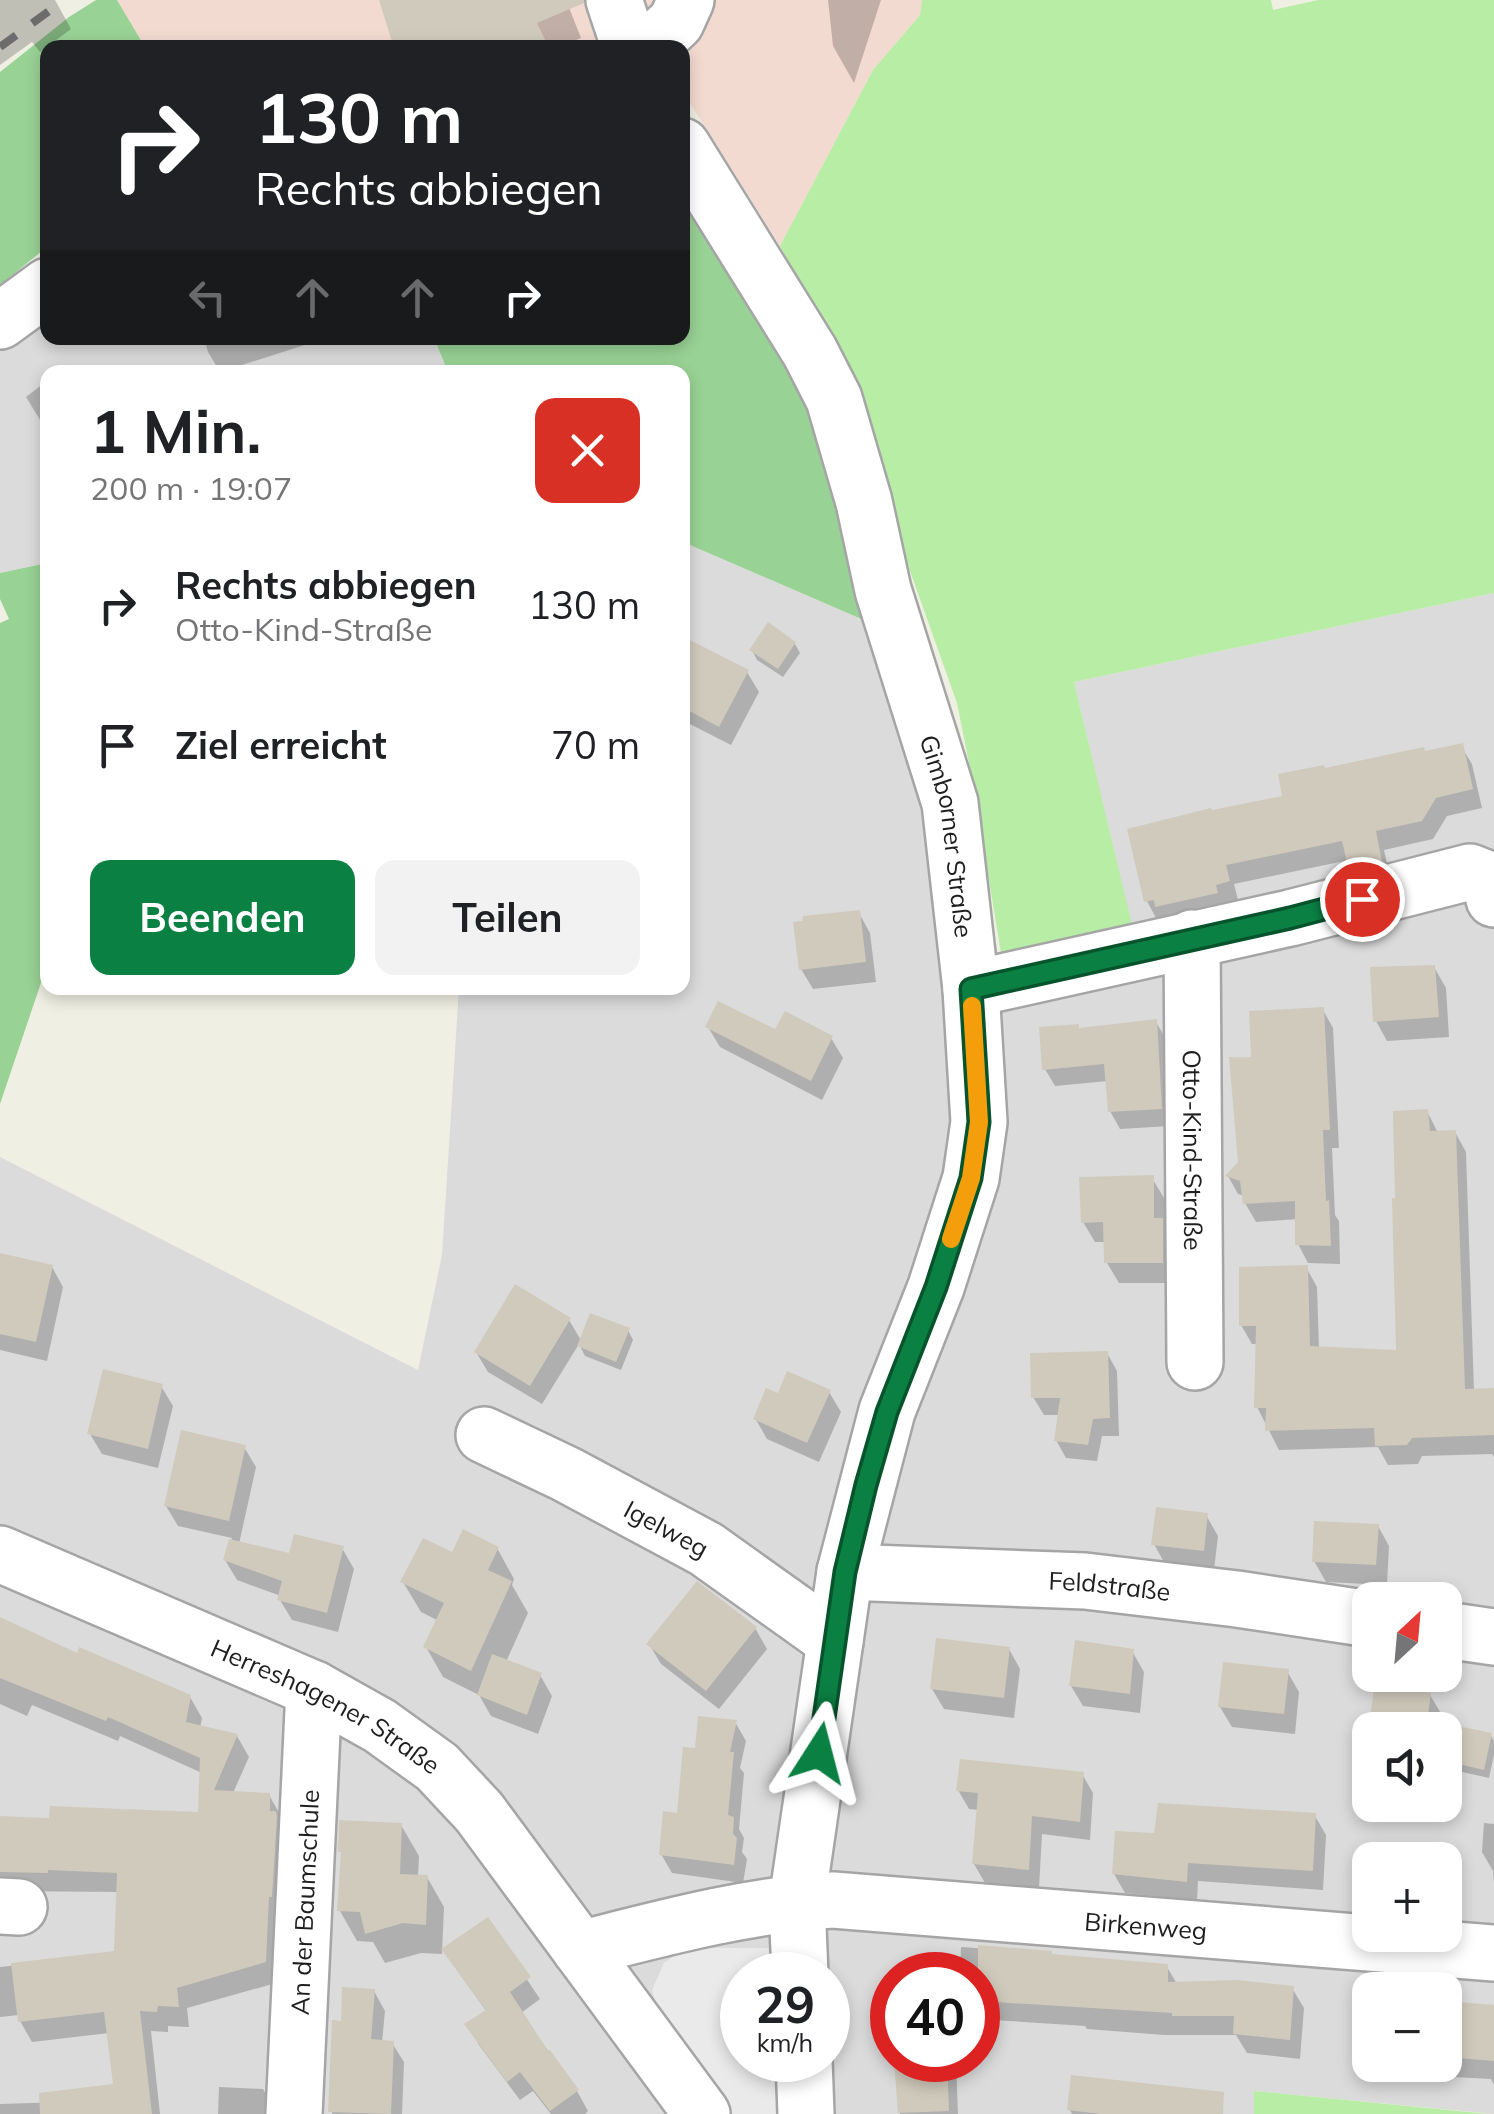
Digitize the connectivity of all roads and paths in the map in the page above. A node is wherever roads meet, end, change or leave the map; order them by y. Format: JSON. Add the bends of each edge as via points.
{"nodes":[{"id":1,"x":614,"y":0,"type":"edge"},
{"id":2,"x":686,"y":0,"type":"edge"},
{"id":3,"x":627,"y":40,"type":"edge"},
{"id":4,"x":657,"y":40,"type":"edge"},
{"id":5,"x":690,"y":159,"type":"edge"},
{"id":6,"x":40,"y":292,"type":"edge"},
{"id":7,"x":0,"y":321,"type":"edge"},
{"id":8,"x":1494,"y":898,"type":"edge"},
{"id":9,"x":1192,"y":938,"type":"junction"},
{"id":10,"x":971,"y":989,"type":"junction"},
{"id":11,"x":1195,"y":1362,"type":"dead end"},
{"id":12,"x":484,"y":1436,"type":"dead end"},
{"id":13,"x":0,"y":1554,"type":"edge"},
{"id":14,"x":845,"y":1572,"type":"junction"},
{"id":15,"x":1352,"y":1615,"type":"edge"},
{"id":16,"x":1462,"y":1632,"type":"edge"},
{"id":17,"x":1494,"y":1637,"type":"edge"},
{"id":18,"x":836,"y":1641,"type":"junction"},
{"id":19,"x":314,"y":1689,"type":"junction"},
{"id":20,"x":797,"y":1902,"type":"junction"},
{"id":21,"x":580,"y":1950,"type":"junction"},
{"id":22,"x":799,"y":1952,"type":"edge"},
{"id":23,"x":1494,"y":1953,"type":"edge"},
{"id":24,"x":805,"y":2082,"type":"edge"},
{"id":25,"x":294,"y":2114,"type":"edge"},
{"id":26,"x":702,"y":2114,"type":"edge"},
{"id":27,"x":806,"y":2114,"type":"edge"}],
"edges":[{"from":1,"to":3,"type":"street"},
{"from":2,"to":4,"type":"street"},
{"from":5,"to":10,"type":"street","name":"Gimborner Straße","via":[[834,399],[900,647],[950,803]]},
{"from":6,"to":7,"type":"street"},
{"from":8,"to":9,"type":"street","via":[[1490,880],[1470,872]]},
{"from":9,"to":10,"type":"street"},
{"from":9,"to":11,"type":"street","name":"Otto-Kind-Straße"},
{"from":10,"to":14,"type":"street","name":"Gimborner Straße","via":[[979,1122],[971,1178],[887,1412]]},
{"from":12,"to":18,"type":"street","name":"Igelweg","via":[[706,1549]]},
{"from":13,"to":19,"type":"street","name":"Herreshagener Straße"},
{"from":14,"to":15,"type":"street","name":"Feldstraße","via":[[1084,1581]]},
{"from":14,"to":18,"type":"street","name":"Gimborner Straße"},
{"from":16,"to":17,"type":"street"},
{"from":18,"to":20,"type":"street","name":"Gimborner Straße"},
{"from":19,"to":21,"type":"street","name":"Herreshagener Straße","via":[[437,1768],[479,1812]]},
{"from":19,"to":25,"type":"street","name":"An der Baumschule"},
{"from":20,"to":21,"type":"street","via":[[682,1922]]},
{"from":20,"to":22,"type":"street","name":"Gimborner Straße"},
{"from":20,"to":23,"type":"street","name":"Birkenweg"},
{"from":21,"to":26,"type":"street","name":"Herreshagener Straße"},
{"from":24,"to":27,"type":"street"}]}
